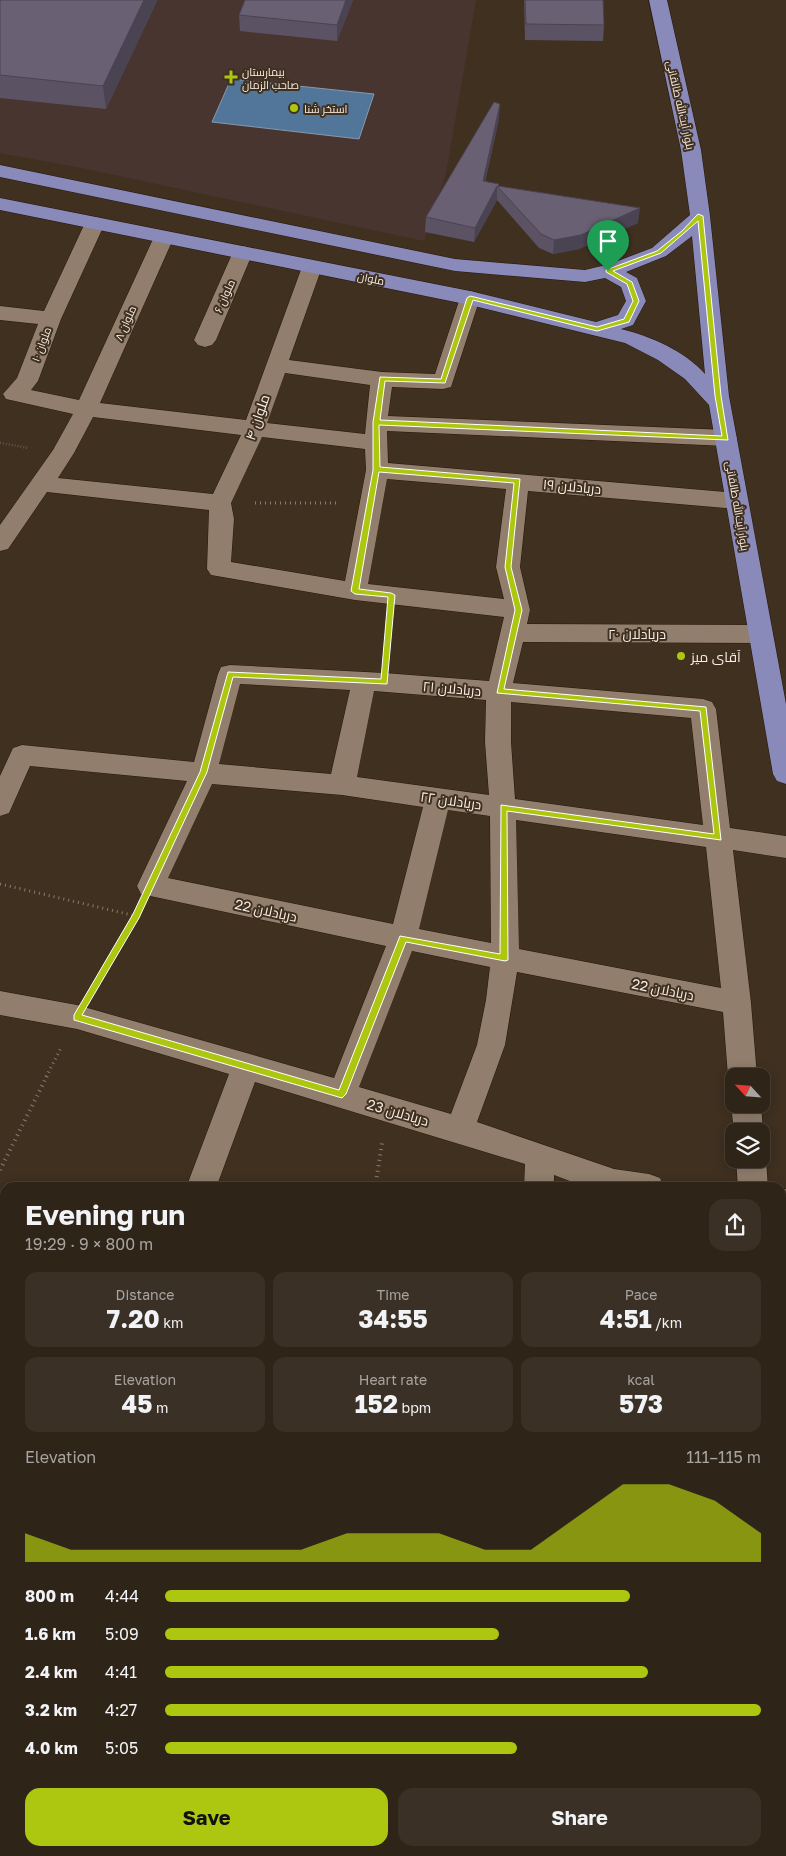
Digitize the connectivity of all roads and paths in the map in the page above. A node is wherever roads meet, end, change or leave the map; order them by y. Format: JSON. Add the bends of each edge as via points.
{"nodes":[{"id":1,"x":658,"y":0,"type":"edge"},
{"id":2,"x":0,"y":171,"type":"edge"},
{"id":3,"x":0,"y":204,"type":"edge"},
{"id":4,"x":700,"y":216,"type":"junction"},
{"id":5,"x":94,"y":223,"type":"junction"},
{"id":6,"x":164,"y":237,"type":"junction"},
{"id":7,"x":243,"y":252,"type":"junction"},
{"id":8,"x":312,"y":267,"type":"junction"},
{"id":9,"x":608,"y":271,"type":"junction"},
{"id":10,"x":470,"y":298,"type":"junction"},
{"id":11,"x":0,"y":313,"type":"edge"},
{"id":12,"x":51,"y":319,"type":"junction"},
{"id":13,"x":597,"y":329,"type":"junction"},
{"id":14,"x":205,"y":340,"type":"dead end"},
{"id":15,"x":276,"y":365,"type":"junction"},
{"id":16,"x":382,"y":378,"type":"junction"},
{"id":17,"x":720,"y":404,"type":"junction"},
{"id":18,"x":86,"y":409,"type":"junction"},
{"id":19,"x":252,"y":430,"type":"junction"},
{"id":20,"x":376,"y":433,"type":"junction"},
{"id":21,"x":726,"y":438,"type":"junction"},
{"id":22,"x":376,"y":470,"type":"junction"},
{"id":23,"x":518,"y":481,"type":"junction"},
{"id":24,"x":42,"y":484,"type":"junction"},
{"id":25,"x":737,"y":500,"type":"junction"},
{"id":26,"x":220,"y":503,"type":"junction"},
{"id":27,"x":370,"y":504,"type":"junction"},
{"id":28,"x":0,"y":543,"type":"edge"},
{"id":29,"x":219,"y":569,"type":"joint"},
{"id":30,"x":355,"y":591,"type":"junction"},
{"id":31,"x":391,"y":595,"type":"junction"},
{"id":32,"x":516,"y":621,"type":"junction"},
{"id":33,"x":761,"y":634,"type":"junction"},
{"id":34,"x":374,"y":682,"type":"junction"},
{"id":35,"x":499,"y":692,"type":"junction"},
{"id":36,"x":8,"y":766,"type":"edge"},
{"id":37,"x":204,"y":772,"type":"junction"},
{"id":38,"x":786,"y":774,"type":"edge"},
{"id":39,"x":342,"y":784,"type":"junction"},
{"id":40,"x":438,"y":798,"type":"junction"},
{"id":41,"x":0,"y":806,"type":"edge"},
{"id":42,"x":503,"y":807,"type":"junction"},
{"id":43,"x":718,"y":838,"type":"junction"},
{"id":44,"x":786,"y":848,"type":"edge"},
{"id":45,"x":0,"y":884,"type":"edge"},
{"id":46,"x":151,"y":886,"type":"junction"},
{"id":47,"x":136,"y":916,"type":"junction"},
{"id":48,"x":403,"y":938,"type":"junction"},
{"id":49,"x":505,"y":958,"type":"junction"},
{"id":50,"x":0,"y":1003,"type":"edge"},
{"id":51,"x":737,"y":1003,"type":"junction"},
{"id":52,"x":77,"y":1018,"type":"junction"},
{"id":53,"x":246,"y":1066,"type":"junction"},
{"id":54,"x":742,"y":1068,"type":"edge"},
{"id":55,"x":342,"y":1094,"type":"junction"},
{"id":56,"x":388,"y":1110,"type":"junction"},
{"id":57,"x":460,"y":1129,"type":"junction"},
{"id":58,"x":540,"y":1156,"type":"junction"},
{"id":59,"x":752,"y":1168,"type":"edge"},
{"id":60,"x":0,"y":1170,"type":"edge"},
{"id":61,"x":203,"y":1182,"type":"edge"},
{"id":62,"x":376,"y":1182,"type":"edge"},
{"id":63,"x":539,"y":1182,"type":"edge"},
{"id":64,"x":611,"y":1182,"type":"edge"},
{"id":65,"x":753,"y":1182,"type":"edge"}],
"edges":[{"from":1,"to":4,"type":"main road","name":"بلوار آیت‌الله طالقانی","via":[[692,150]]},
{"from":2,"to":9,"type":"main road","via":[[455,265],[585,276]]},
{"from":3,"to":5,"type":"main road","name":"ملوان"},
{"from":4,"to":9,"type":"main road","via":[[659,252]]},
{"from":4,"to":17,"type":"main road","name":"بلوار آیت‌الله طالقانی"},
{"from":5,"to":6,"type":"main road","name":"ملوان"},
{"from":5,"to":12,"type":"street","name":"ملوان ۱۰"},
{"from":6,"to":7,"type":"main road","name":"ملوان"},
{"from":6,"to":18,"type":"street","name":"ملوان ۸"},
{"from":7,"to":8,"type":"main road","name":"ملوان"},
{"from":7,"to":14,"type":"street","name":"ملوان ۶"},
{"from":8,"to":10,"type":"main road","name":"ملوان"},
{"from":8,"to":15,"type":"street","name":"ملوان ۴"},
{"from":9,"to":13,"type":"main road","via":[[630,283],[636,301],[626,320]]},
{"from":10,"to":13,"type":"main road","name":"ملوان"},
{"from":10,"to":16,"type":"street","via":[[443,382]]},
{"from":11,"to":12,"type":"street"},
{"from":12,"to":18,"type":"street","name":"ملوان ۱۰","via":[[27,381],[14,394]]},
{"from":13,"to":17,"type":"main road","name":"ملوان","via":[[632,338],[666,355],[693,374]]},
{"from":15,"to":16,"type":"street"},
{"from":15,"to":19,"type":"street","name":"ملوان ۴"},
{"from":16,"to":20,"type":"street"},
{"from":17,"to":21,"type":"main road","name":"بلوار آیت‌الله طالقانی"},
{"from":18,"to":19,"type":"street"},
{"from":18,"to":24,"type":"street","name":"ملوان ۸"},
{"from":19,"to":20,"type":"street"},
{"from":19,"to":26,"type":"street","name":"ملوان ۴"},
{"from":20,"to":21,"type":"street"},
{"from":20,"to":22,"type":"street"},
{"from":21,"to":25,"type":"main road","name":"بلوار آیت‌الله طالقانی"},
{"from":22,"to":23,"type":"street","name":"دریادلان ۱۹"},
{"from":22,"to":27,"type":"street"},
{"from":23,"to":25,"type":"street","name":"دریادلان ۱۹"},
{"from":23,"to":32,"type":"street","via":[[508,567]]},
{"from":24,"to":26,"type":"street"},
{"from":24,"to":28,"type":"street","name":"ملوان ۸"},
{"from":25,"to":33,"type":"main road","name":"بلوار آیت‌الله طالقانی"},
{"from":26,"to":27,"type":"path"},
{"from":26,"to":29,"type":"street","name":"ملوان ۴"},
{"from":27,"to":30,"type":"street"},
{"from":29,"to":30,"type":"street","name":"دریادلان ۲۰"},
{"from":30,"to":31,"type":"street","name":"دریادلان ۲۰"},
{"from":31,"to":32,"type":"street","name":"دریادلان ۲۰"},
{"from":31,"to":34,"type":"path"},
{"from":32,"to":33,"type":"street","name":"دریادلان ۲۰"},
{"from":32,"to":35,"type":"street"},
{"from":33,"to":38,"type":"main road","name":"بلوار آیت‌الله طالقانی"},
{"from":34,"to":35,"type":"street","name":"دریادلان ۲۱"},
{"from":34,"to":37,"type":"street","name":"دریادلان ۲۱","via":[[230,674]]},
{"from":34,"to":39,"type":"street"},
{"from":35,"to":42,"type":"street","via":[[498,742]]},
{"from":35,"to":43,"type":"street","name":"دریادلان ۲۱","via":[[703,709]]},
{"from":36,"to":37,"type":"street","via":[[22,755]]},
{"from":36,"to":41,"type":"street"},
{"from":37,"to":39,"type":"street","name":"دریادلان ۲۲"},
{"from":37,"to":46,"type":"street"},
{"from":39,"to":40,"type":"street","name":"دریادلان ۲۲"},
{"from":40,"to":42,"type":"street","name":"دریادلان ۲۲"},
{"from":40,"to":48,"type":"street"},
{"from":42,"to":43,"type":"street","name":"دریادلان ۲۲"},
{"from":42,"to":49,"type":"street"},
{"from":43,"to":44,"type":"street","name":"دریادلان ۲۲"},
{"from":43,"to":51,"type":"street"},
{"from":45,"to":47,"type":"path"},
{"from":46,"to":47,"type":"path"},
{"from":46,"to":48,"type":"street","name":"دریادلان 22"},
{"from":47,"to":52,"type":"path"},
{"from":48,"to":49,"type":"street","name":"دریادلان 22"},
{"from":48,"to":55,"type":"street"},
{"from":49,"to":51,"type":"street","name":"دریادلان 22"},
{"from":49,"to":57,"type":"street","via":[[491,1045]]},
{"from":50,"to":52,"type":"street","name":"دریادلان 23"},
{"from":51,"to":54,"type":"street"},
{"from":52,"to":53,"type":"street","name":"دریادلان 23"},
{"from":52,"to":60,"type":"path"},
{"from":53,"to":55,"type":"street","name":"دریادلان 23"},
{"from":53,"to":61,"type":"street"},
{"from":55,"to":56,"type":"street","name":"دریادلان 23"},
{"from":56,"to":57,"type":"street","name":"دریادلان 23"},
{"from":56,"to":62,"type":"path"},
{"from":57,"to":58,"type":"street","name":"دریادلان 23"},
{"from":58,"to":63,"type":"street"},
{"from":58,"to":64,"type":"street","name":"دریادلان 23"},
{"from":59,"to":65,"type":"street"}]}
